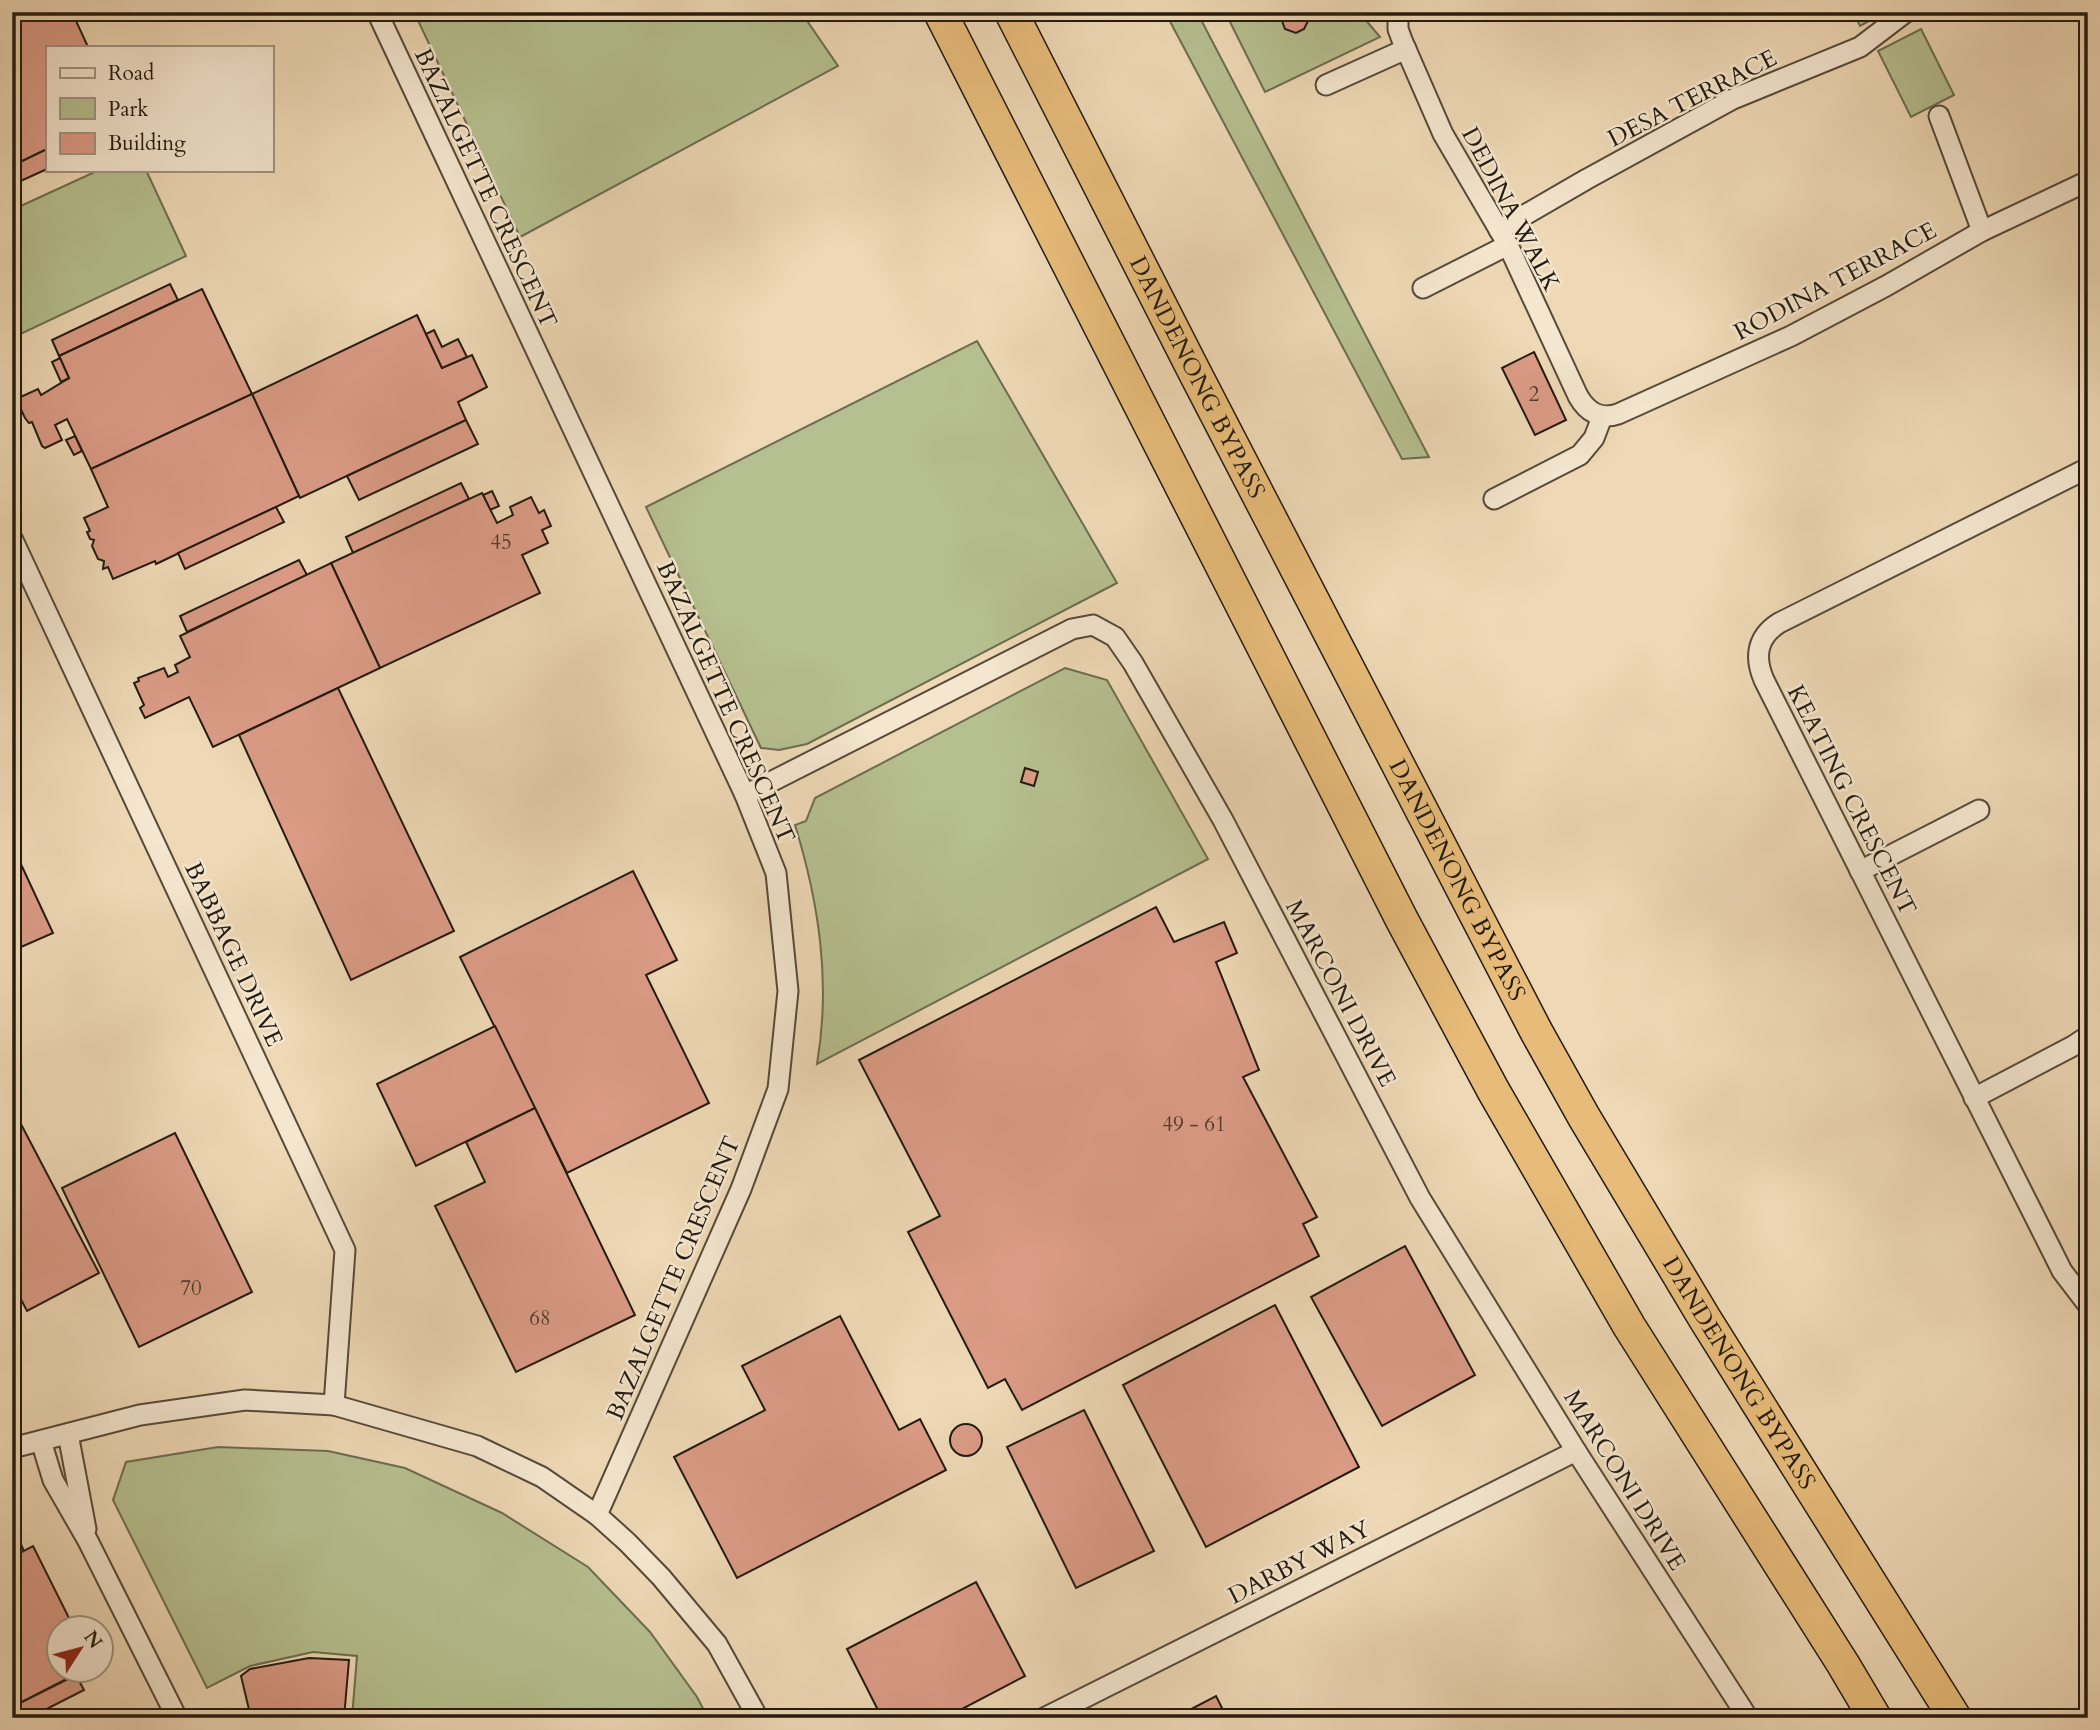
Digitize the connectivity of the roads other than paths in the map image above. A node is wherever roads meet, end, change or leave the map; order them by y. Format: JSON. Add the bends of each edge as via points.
{"nodes":[{"id":1,"x":377,"y":12,"type":"edge"},
{"id":2,"x":940,"y":12,"type":"edge"},
{"id":3,"x":1012,"y":12,"type":"edge"},
{"id":4,"x":1398,"y":12,"type":"edge"},
{"id":5,"x":1906,"y":12,"type":"edge"},
{"id":6,"x":1406,"y":49,"type":"junction"},
{"id":7,"x":1326,"y":85,"type":"dead end"},
{"id":8,"x":1939,"y":116,"type":"dead end"},
{"id":9,"x":2088,"y":181,"type":"edge"},
{"id":10,"x":1982,"y":230,"type":"junction"},
{"id":11,"x":1504,"y":237,"type":"junction"},
{"id":12,"x":1423,"y":288,"type":"dead end"},
{"id":13,"x":1602,"y":416,"type":"junction"},
{"id":14,"x":2088,"y":468,"type":"edge"},
{"id":15,"x":1494,"y":499,"type":"dead end"},
{"id":16,"x":12,"y":538,"type":"edge"},
{"id":17,"x":745,"y":795,"type":"junction"},
{"id":18,"x":1979,"y":810,"type":"dead end"},
{"id":19,"x":1860,"y":871,"type":"junction"},
{"id":20,"x":2088,"y":1036,"type":"edge"},
{"id":21,"x":1974,"y":1098,"type":"junction"},
{"id":22,"x":2088,"y":1305,"type":"edge"},
{"id":23,"x":334,"y":1405,"type":"junction"},
{"id":24,"x":68,"y":1434,"type":"junction"},
{"id":25,"x":41,"y":1441,"type":"junction"},
{"id":26,"x":12,"y":1448,"type":"edge"},
{"id":27,"x":1576,"y":1451,"type":"junction"},
{"id":28,"x":597,"y":1515,"type":"junction"},
{"id":29,"x":88,"y":1541,"type":"junction"},
{"id":30,"x":177,"y":1718,"type":"edge"},
{"id":31,"x":758,"y":1718,"type":"edge"},
{"id":32,"x":1044,"y":1718,"type":"edge"},
{"id":33,"x":1748,"y":1718,"type":"edge"},
{"id":34,"x":1875,"y":1718,"type":"edge"},
{"id":35,"x":1955,"y":1718,"type":"edge"}],
"edges":[{"from":1,"to":17,"type":"street","name":"BAZALGETTE CRESCENT"},
{"from":2,"to":34,"type":"highway","via":[[1493,1090],[1636,1337]]},
{"from":3,"to":35,"type":"highway","name":"DANDENONG BYPASS","via":[[1536,1031],[1705,1319]]},
{"from":4,"to":6,"type":"street","name":"DEDINA WALK","via":[[1398,29]]},
{"from":5,"to":11,"type":"street","name":"DESA TERRACE","via":[[1860,47],[1733,99],[1587,179]]},
{"from":6,"to":7,"type":"street"},
{"from":6,"to":11,"type":"street","name":"DEDINA WALK","via":[[1443,134]]},
{"from":8,"to":10,"type":"street"},
{"from":9,"to":10,"type":"street","name":"RODINA TERRACE"},
{"from":10,"to":13,"type":"street","name":"RODINA TERRACE","via":[[1790,336],[1618,414]]},
{"from":11,"to":12,"type":"street","name":"DESA TERRACE"},
{"from":11,"to":13,"type":"street","name":"DEDINA WALK","via":[[1578,396],[1589,410]]},
{"from":13,"to":15,"type":"street","via":[[1594,438],[1580,455]]},
{"from":14,"to":19,"type":"street","name":"KEATING CRESCENT","via":[[1779,623],[1761,640],[1758,661],[1764,680]]},
{"from":16,"to":23,"type":"street","name":"BABBAGE DRIVE","via":[[345,1250]]},
{"from":17,"to":27,"type":"street","name":"MARCONI DRIVE","via":[[1072,629],[1093,625],[1115,637],[1223,820],[1420,1198]]},
{"from":17,"to":28,"type":"street","name":"BAZALGETTE CRESCENT","via":[[776,873],[788,990],[778,1089],[741,1189]]},
{"from":18,"to":19,"type":"street"},
{"from":19,"to":21,"type":"street","name":"KEATING CRESCENT"},
{"from":20,"to":21,"type":"street"},
{"from":21,"to":22,"type":"street","name":"KEATING CRESCENT","via":[[2062,1271]]},
{"from":23,"to":24,"type":"street","via":[[245,1400],[140,1415]]},
{"from":23,"to":28,"type":"street","via":[[477,1446],[542,1477]]},
{"from":24,"to":25,"type":"street"},
{"from":24,"to":29,"type":"street"},
{"from":25,"to":26,"type":"street"},
{"from":25,"to":29,"type":"street","via":[[53,1480]]},
{"from":27,"to":32,"type":"street","name":"DARBY WAY"},
{"from":27,"to":33,"type":"street","name":"MARCONI DRIVE"},
{"from":28,"to":31,"type":"street","via":[[661,1577],[717,1644]]},
{"from":29,"to":30,"type":"street"}]}
